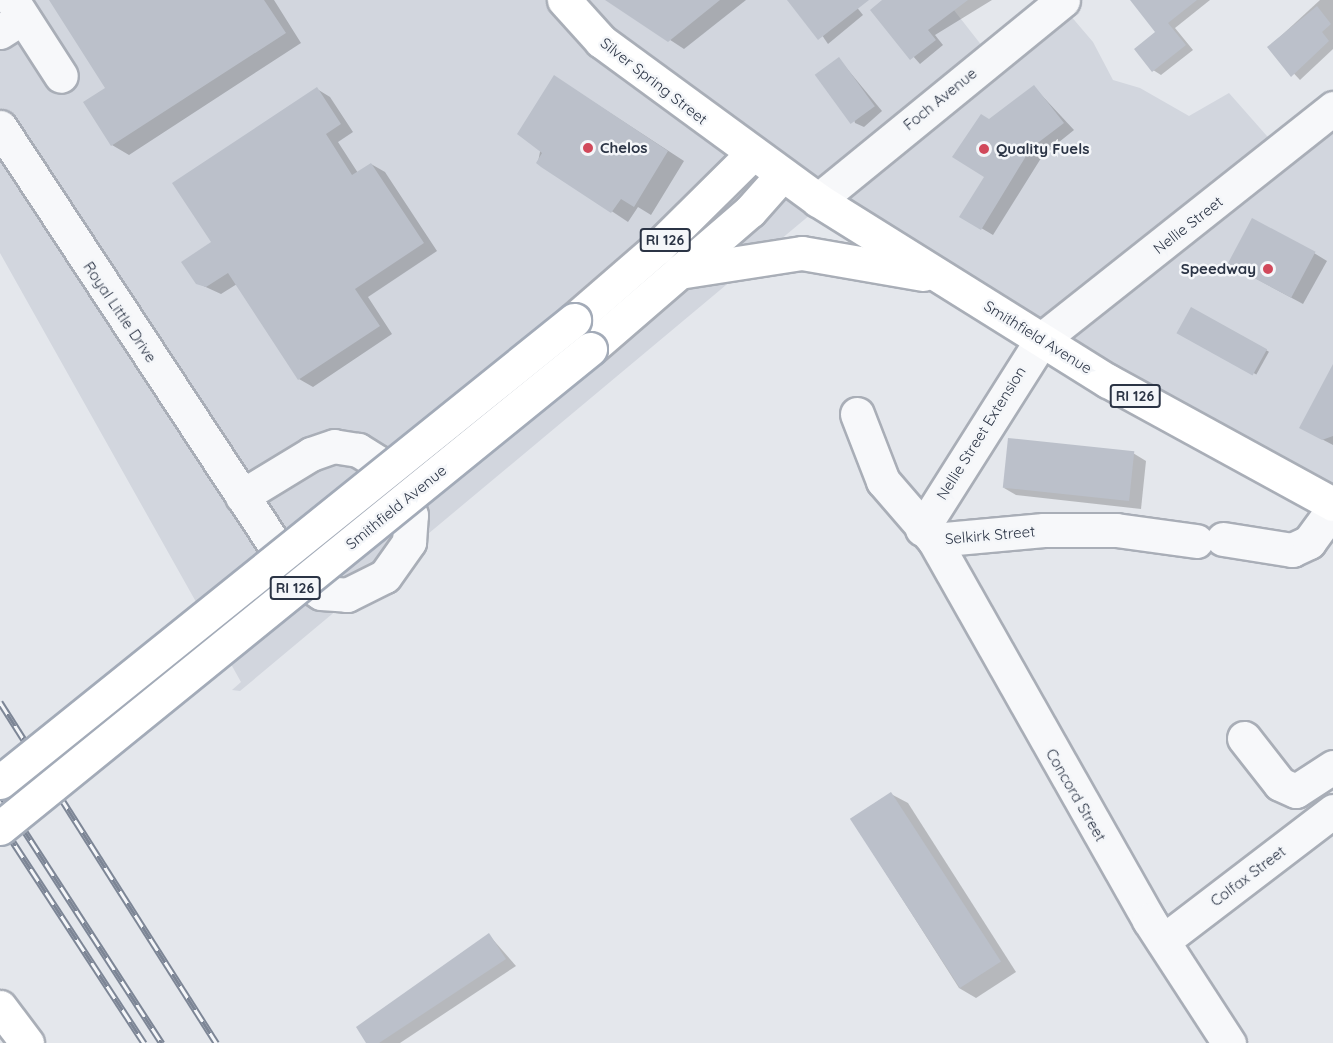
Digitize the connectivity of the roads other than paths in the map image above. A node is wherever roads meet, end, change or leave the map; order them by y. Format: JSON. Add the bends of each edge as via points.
{"nodes":[{"id":1,"x":564,"y":0,"type":"edge"},
{"id":2,"x":1063,"y":0,"type":"edge"},
{"id":3,"x":12,"y":16,"type":"edge"},
{"id":4,"x":62,"y":76,"type":"dead end"},
{"id":5,"x":1333,"y":108,"type":"edge"},
{"id":6,"x":0,"y":127,"type":"edge"},
{"id":7,"x":752,"y":153,"type":"junction"},
{"id":8,"x":782,"y":175,"type":"junction"},
{"id":9,"x":818,"y":200,"type":"junction"},
{"id":10,"x":679,"y":272,"type":"junction"},
{"id":11,"x":942,"y":277,"type":"junction"},
{"id":12,"x":1042,"y":339,"type":"junction"},
{"id":13,"x":857,"y":414,"type":"dead end"},
{"id":14,"x":242,"y":495,"type":"junction"},
{"id":15,"x":1333,"y":504,"type":"edge"},
{"id":16,"x":1333,"y":509,"type":"edge"},
{"id":17,"x":928,"y":535,"type":"junction"},
{"id":18,"x":1244,"y":738,"type":"dead end"},
{"id":19,"x":1333,"y":767,"type":"edge"},
{"id":20,"x":0,"y":782,"type":"edge"},
{"id":21,"x":1333,"y":811,"type":"edge"},
{"id":22,"x":0,"y":828,"type":"edge"},
{"id":23,"x":1163,"y":941,"type":"junction"},
{"id":24,"x":0,"y":1007,"type":"edge"},
{"id":25,"x":27,"y":1043,"type":"edge"},
{"id":26,"x":1229,"y":1043,"type":"edge"}],
"edges":[{"from":1,"to":7,"type":"main road","name":"Silver Spring Street","via":[[601,41]]},
{"from":2,"to":9,"type":"street","name":"Foch Avenue"},
{"from":3,"to":4,"type":"street"},
{"from":5,"to":12,"type":"street","name":"Nellie Street"},
{"from":6,"to":14,"type":"street","name":"Royal Little Drive"},
{"from":7,"to":8,"type":"main road","name":"Smithfield Avenue","number":"RI 126"},
{"from":7,"to":20,"type":"main road","number":"RI 126","bridge":true,"via":[[658,247],[574,320]]},
{"from":8,"to":9,"type":"main road","name":"Smithfield Avenue","number":"RI 126"},
{"from":8,"to":10,"type":"main road","name":"Smithfield Avenue","via":[[750,212]]},
{"from":9,"to":11,"type":"main road","name":"Smithfield Avenue","number":"RI 126"},
{"from":10,"to":11,"type":"main road","via":[[802,253]]},
{"from":10,"to":22,"type":"main road","name":"Smithfield Avenue","number":"RI 126","bridge":true,"via":[[590,349]]},
{"from":11,"to":12,"type":"main road","name":"Smithfield Avenue","number":"RI 126"},
{"from":12,"to":15,"type":"main road","name":"Smithfield Avenue","number":"RI 126","via":[[1202,436]]},
{"from":12,"to":17,"type":"street","name":"Nellie Street Extension"},
{"from":13,"to":17,"type":"street","name":"Selkirk Street","via":[[883,482]]},
{"from":14,"to":14,"type":"street","name":"Royal Little Drive","via":[[295,576],[321,592],[347,595],[367,588],[385,576],[409,542],[411,515],[401,490],[379,463],[358,450],[333,446],[312,454]]},
{"from":16,"to":17,"type":"street","name":"Selkirk Street","via":[[1309,542],[1292,550],[1068,530]]},
{"from":17,"to":23,"type":"street","name":"Concord Street"},
{"from":18,"to":19,"type":"street","via":[[1280,784],[1296,791]]},
{"from":21,"to":23,"type":"street","name":"Colfax Street"},
{"from":23,"to":26,"type":"street","name":"Concord Street"},
{"from":24,"to":25,"type":"main road"}]}
